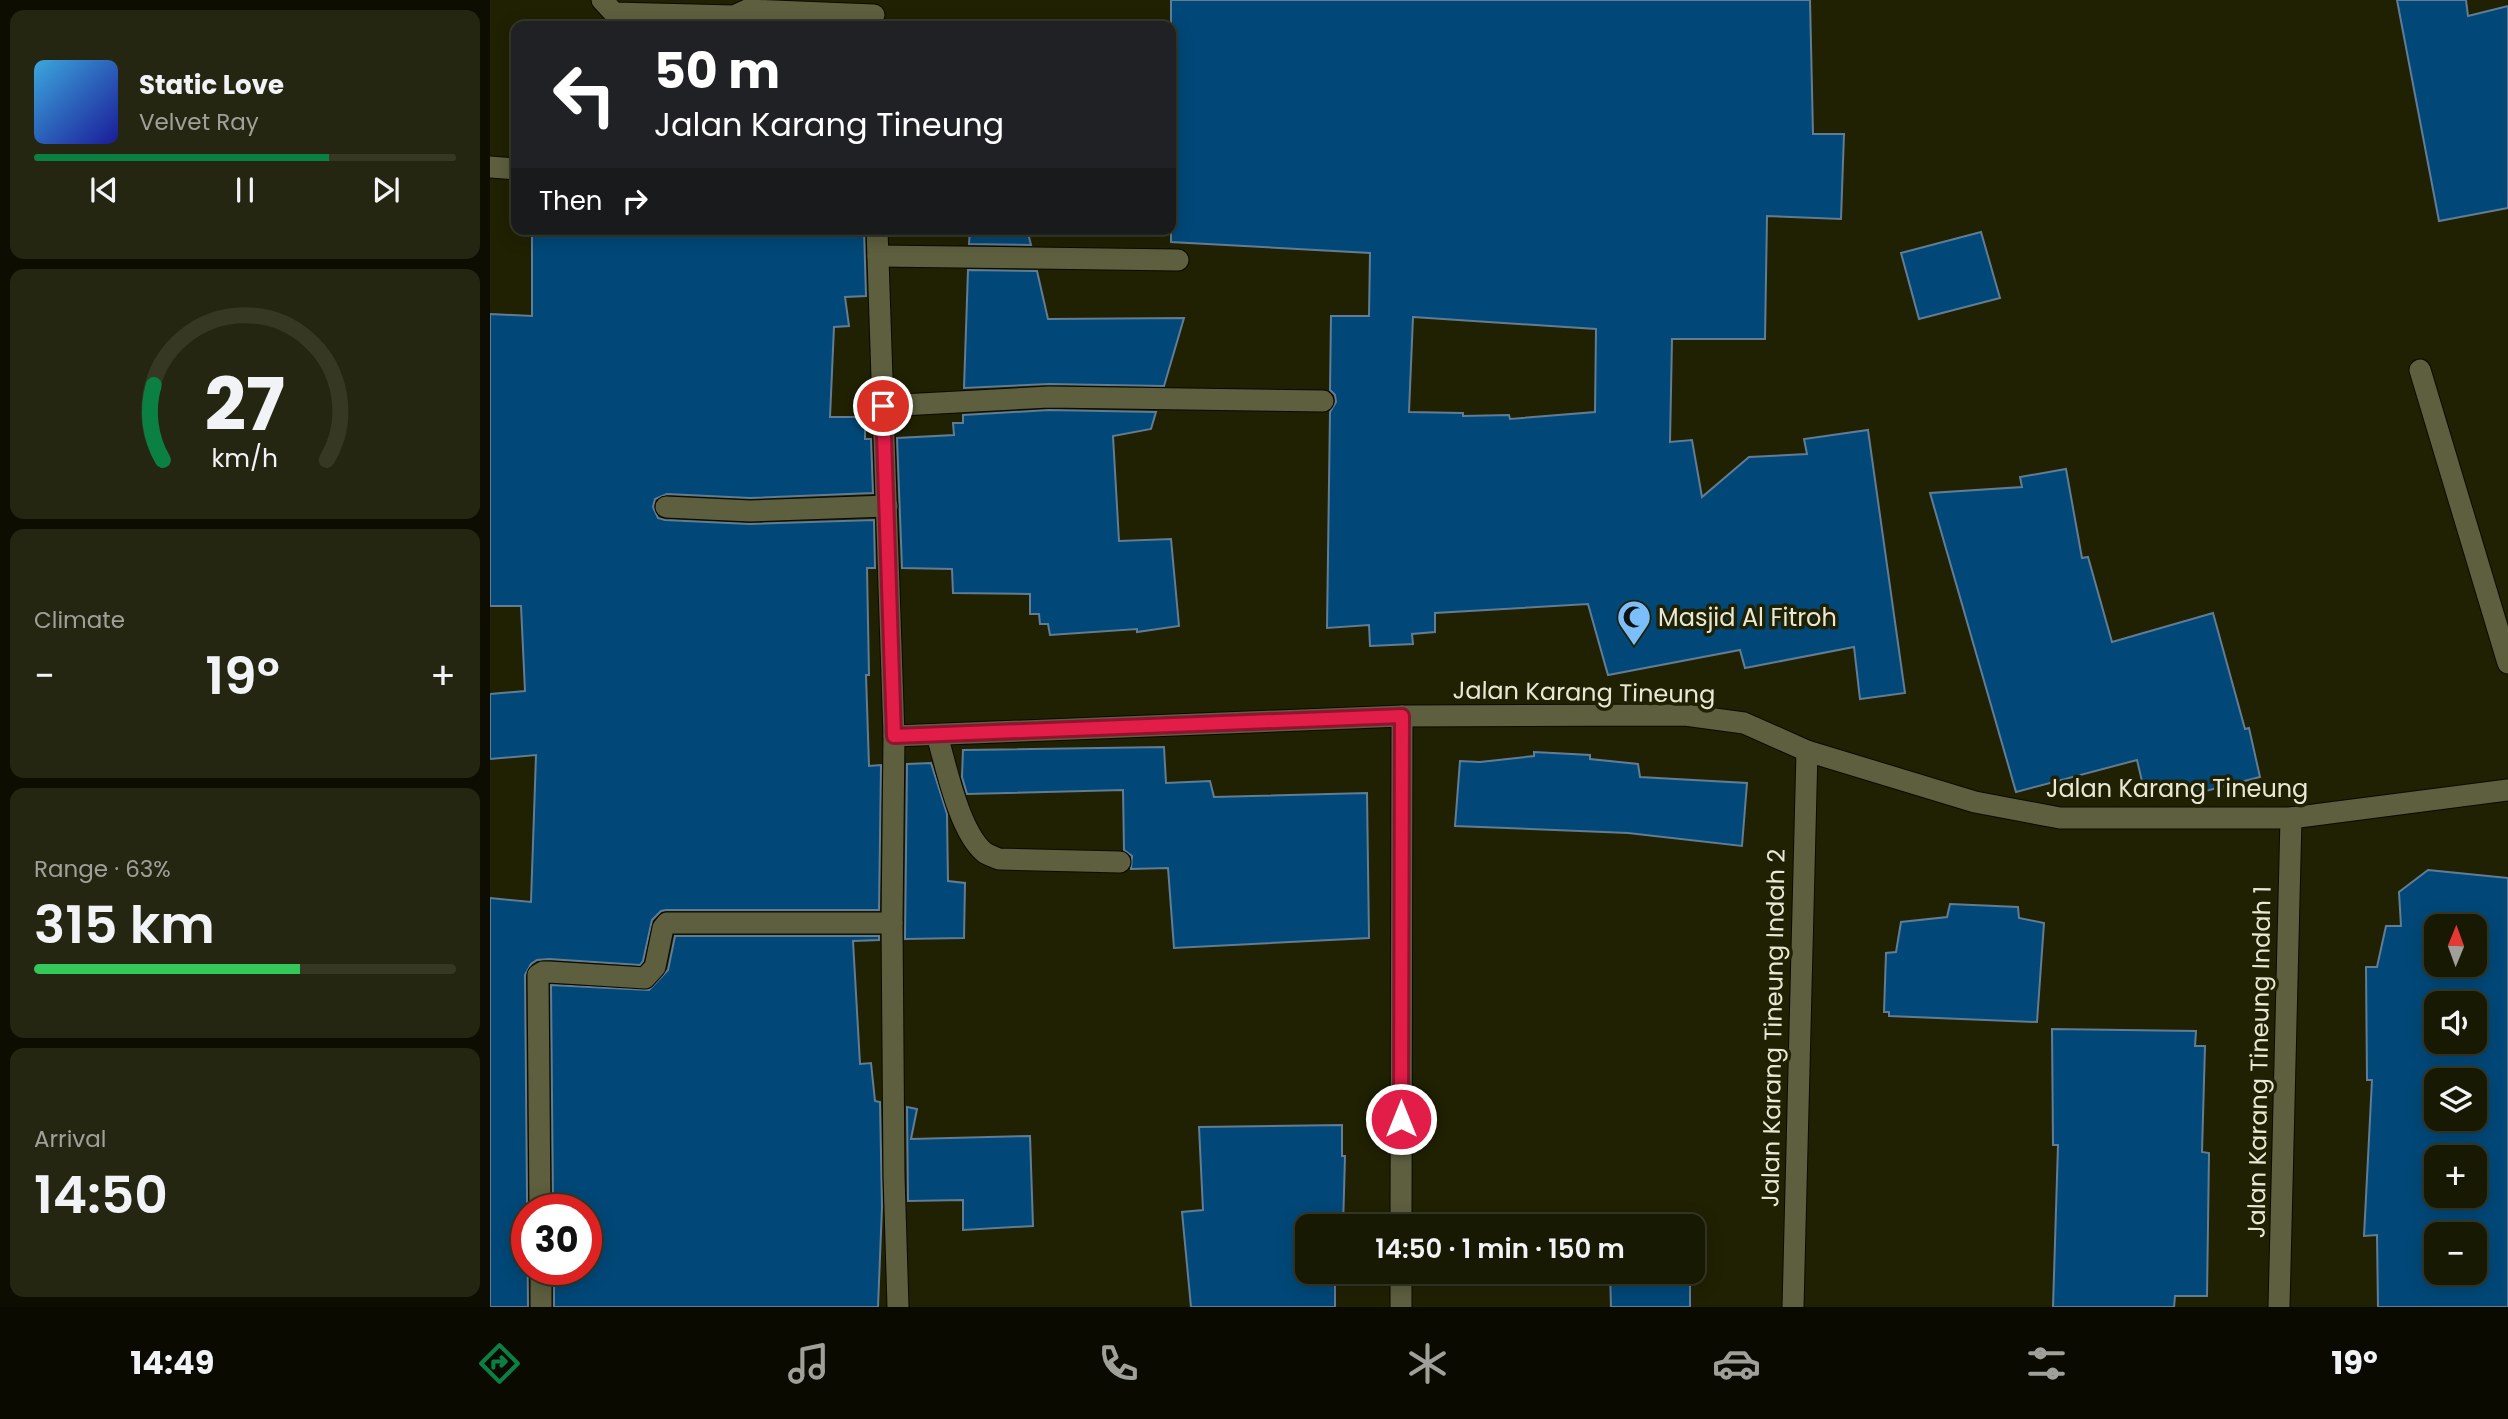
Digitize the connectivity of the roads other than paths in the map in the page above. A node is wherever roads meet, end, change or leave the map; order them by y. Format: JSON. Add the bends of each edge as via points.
{"nodes":[{"id":1,"x":602,"y":0,"type":"edge"},
{"id":2,"x":874,"y":14,"type":"edge"},
{"id":3,"x":490,"y":167,"type":"edge"},
{"id":4,"x":511,"y":169,"type":"edge"},
{"id":5,"x":877,"y":235,"type":"edge"},
{"id":6,"x":878,"y":256,"type":"junction"},
{"id":7,"x":1178,"y":260,"type":"dead end"},
{"id":8,"x":2420,"y":370,"type":"dead end"},
{"id":9,"x":1323,"y":401,"type":"dead end"},
{"id":10,"x":883,"y":406,"type":"junction"},
{"id":11,"x":887,"y":506,"type":"junction"},
{"id":12,"x":666,"y":507,"type":"dead end"},
{"id":13,"x":2508,"y":663,"type":"edge"},
{"id":14,"x":1402,"y":716,"type":"junction"},
{"id":15,"x":937,"y":735,"type":"junction"},
{"id":16,"x":894,"y":736,"type":"junction"},
{"id":17,"x":1807,"y":751,"type":"junction"},
{"id":18,"x":2508,"y":790,"type":"edge"},
{"id":19,"x":2291,"y":818,"type":"junction"},
{"id":20,"x":1120,"y":862,"type":"dead end"},
{"id":21,"x":892,"y":923,"type":"junction"},
{"id":22,"x":540,"y":1194,"type":"edge"},
{"id":23,"x":1401,"y":1214,"type":"edge"},
{"id":24,"x":1401,"y":1284,"type":"edge"},
{"id":25,"x":541,"y":1285,"type":"edge"},
{"id":26,"x":541,"y":1307,"type":"edge"},
{"id":27,"x":898,"y":1307,"type":"edge"},
{"id":28,"x":1401,"y":1307,"type":"edge"},
{"id":29,"x":1793,"y":1307,"type":"edge"},
{"id":30,"x":2279,"y":1307,"type":"edge"}],
"edges":[{"from":1,"to":2,"type":"street","via":[[614,13],[734,16],[747,10]]},
{"from":3,"to":4,"type":"street"},
{"from":5,"to":6,"type":"street"},
{"from":6,"to":7,"type":"street"},
{"from":6,"to":10,"type":"street"},
{"from":8,"to":13,"type":"street"},
{"from":9,"to":10,"type":"street","via":[[1049,397]]},
{"from":10,"to":11,"type":"street"},
{"from":11,"to":12,"type":"street","via":[[750,511]]},
{"from":11,"to":16,"type":"street"},
{"from":14,"to":15,"type":"street","name":"Jalan Karang Tineung"},
{"from":14,"to":17,"type":"street","name":"Jalan Karang Tineung","via":[[1685,715],[1744,723]]},
{"from":14,"to":23,"type":"street"},
{"from":15,"to":16,"type":"street","name":"Jalan Karang Tineung"},
{"from":15,"to":20,"type":"street","via":[[959,811],[985,853],[999,859]]},
{"from":16,"to":21,"type":"street"},
{"from":17,"to":19,"type":"street","name":"Jalan Karang Tineung","via":[[1975,802],[2060,818]]},
{"from":17,"to":29,"type":"street","name":"Jalan Karang Tineung Indah 2"},
{"from":18,"to":19,"type":"street","name":"Jalan Karang Tineung"},
{"from":19,"to":30,"type":"street","name":"Jalan Karang Tineung Indah 1"},
{"from":21,"to":22,"type":"street","via":[[667,923],[655,967],[645,978],[538,975]]},
{"from":21,"to":27,"type":"street"},
{"from":24,"to":28,"type":"street"},
{"from":25,"to":26,"type":"street"}]}
